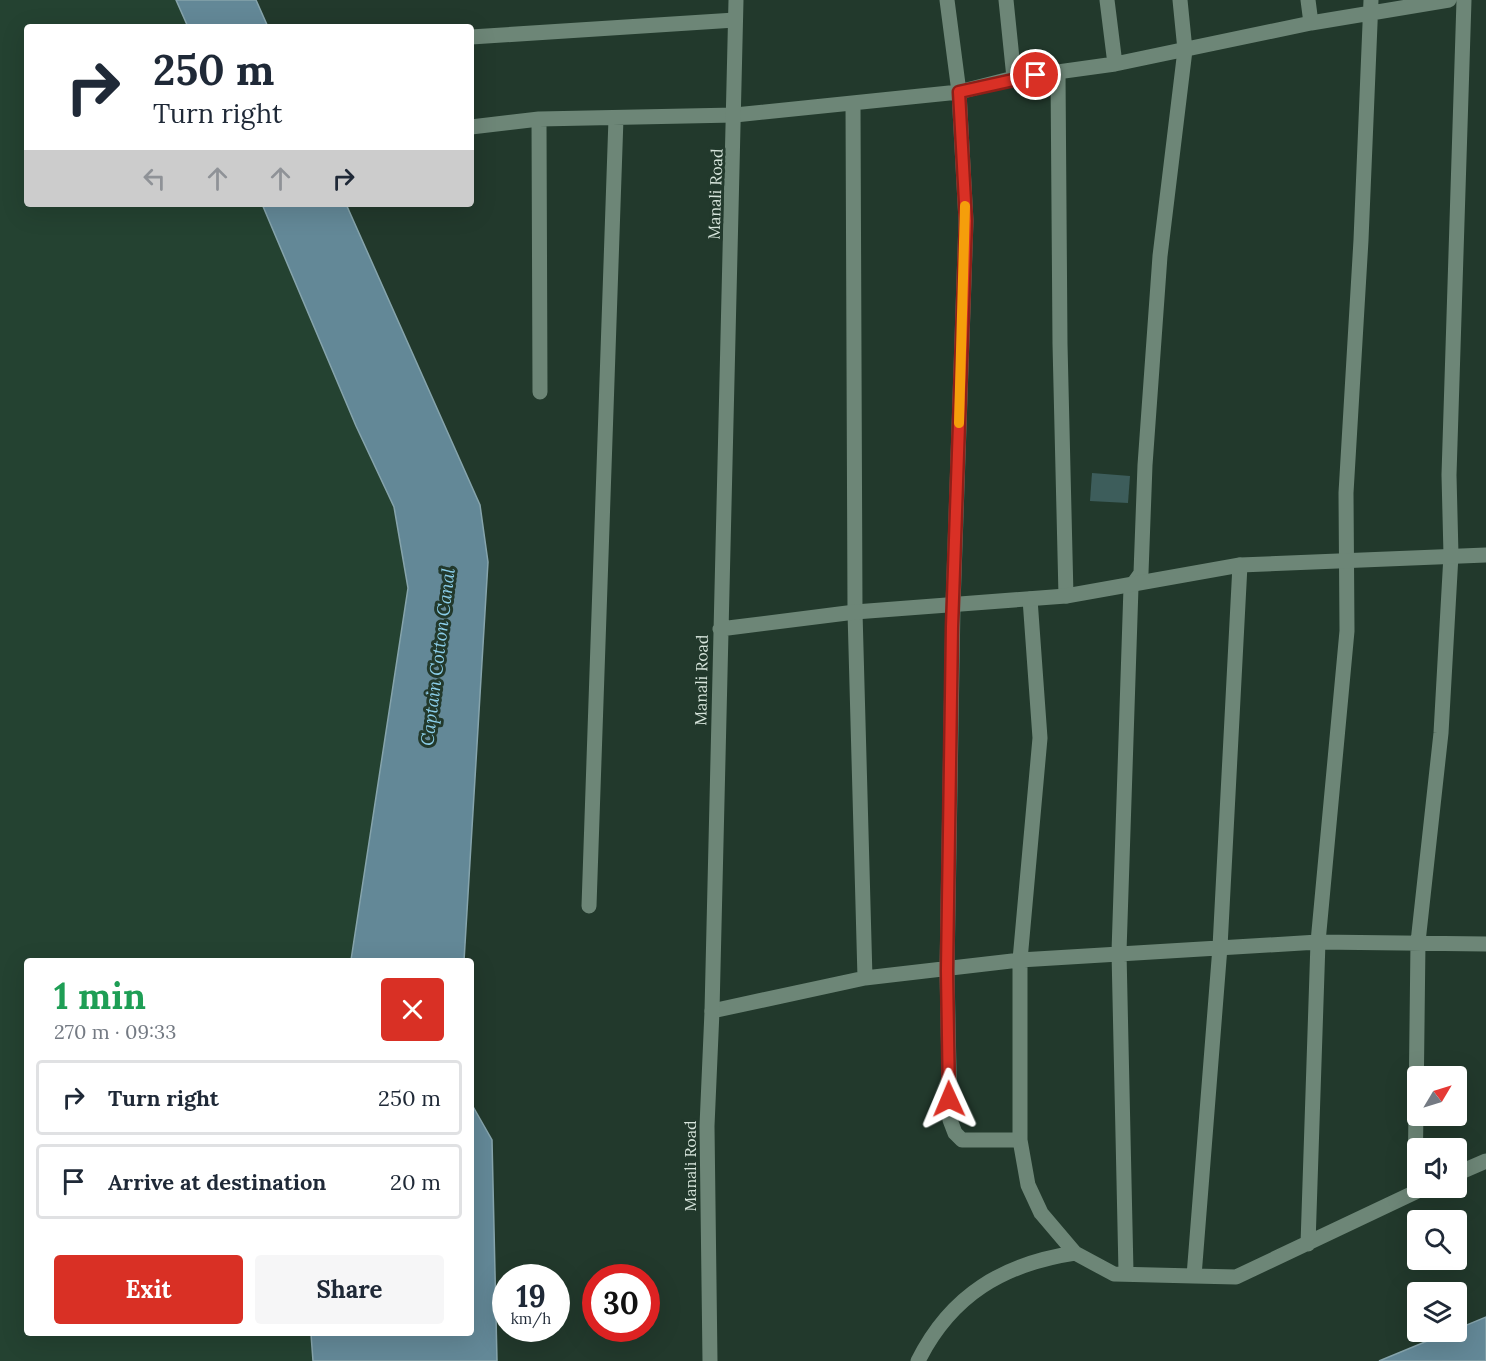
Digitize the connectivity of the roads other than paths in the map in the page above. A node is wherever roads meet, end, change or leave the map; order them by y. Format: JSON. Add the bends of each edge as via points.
{"nodes":[{"id":1,"x":736,"y":0,"type":"edge"},
{"id":2,"x":947,"y":0,"type":"edge"},
{"id":3,"x":1006,"y":0,"type":"edge"},
{"id":4,"x":1107,"y":0,"type":"edge"},
{"id":5,"x":1180,"y":0,"type":"edge"},
{"id":6,"x":1308,"y":0,"type":"edge"},
{"id":7,"x":1449,"y":0,"type":"edge"},
{"id":8,"x":1464,"y":0,"type":"edge"},
{"id":9,"x":1371,"y":6,"type":"edge"},
{"id":10,"x":735,"y":20,"type":"junction"},
{"id":11,"x":1311,"y":23,"type":"junction"},
{"id":12,"x":474,"y":37,"type":"edge"},
{"id":13,"x":1185,"y":50,"type":"junction"},
{"id":14,"x":1115,"y":64,"type":"junction"},
{"id":15,"x":1058,"y":72,"type":"junction"},
{"id":16,"x":1014,"y":78,"type":"junction"},
{"id":17,"x":959,"y":92,"type":"junction"},
{"id":18,"x":853,"y":104,"type":"junction"},
{"id":19,"x":735,"y":116,"type":"junction"},
{"id":20,"x":616,"y":118,"type":"junction"},
{"id":21,"x":539,"y":119,"type":"junction"},
{"id":22,"x":474,"y":127,"type":"edge"},
{"id":23,"x":540,"y":392,"type":"dead end"},
{"id":24,"x":1450,"y":555,"type":"junction"},
{"id":25,"x":1486,"y":555,"type":"edge"},
{"id":26,"x":1347,"y":560,"type":"junction"},
{"id":27,"x":1240,"y":566,"type":"junction"},
{"id":28,"x":1131,"y":586,"type":"junction"},
{"id":29,"x":1066,"y":596,"type":"junction"},
{"id":30,"x":1030,"y":599,"type":"junction"},
{"id":31,"x":953,"y":605,"type":"junction"},
{"id":32,"x":855,"y":612,"type":"junction"},
{"id":33,"x":720,"y":629,"type":"junction"},
{"id":34,"x":589,"y":906,"type":"dead end"},
{"id":35,"x":1318,"y":942,"type":"junction"},
{"id":36,"x":1418,"y":942,"type":"junction"},
{"id":37,"x":1486,"y":944,"type":"edge"},
{"id":38,"x":1220,"y":947,"type":"junction"},
{"id":39,"x":1119,"y":952,"type":"junction"},
{"id":40,"x":1020,"y":960,"type":"junction"},
{"id":41,"x":947,"y":971,"type":"junction"},
{"id":42,"x":865,"y":978,"type":"junction"},
{"id":43,"x":712,"y":1011,"type":"junction"},
{"id":44,"x":1419,"y":1138,"type":"edge"},
{"id":45,"x":1020,"y":1140,"type":"junction"},
{"id":46,"x":1486,"y":1161,"type":"edge"},
{"id":47,"x":1467,"y":1169,"type":"edge"},
{"id":48,"x":1407,"y":1196,"type":"edge"},
{"id":49,"x":1308,"y":1244,"type":"junction"},
{"id":50,"x":1075,"y":1253,"type":"junction"},
{"id":51,"x":1126,"y":1272,"type":"junction"},
{"id":52,"x":1194,"y":1276,"type":"junction"},
{"id":53,"x":710,"y":1361,"type":"edge"},
{"id":54,"x":918,"y":1361,"type":"edge"}],
"edges":[{"from":1,"to":10,"type":"street","name":"Manali Road"},
{"from":2,"to":17,"type":"street"},
{"from":3,"to":16,"type":"street"},
{"from":4,"to":14,"type":"street"},
{"from":5,"to":13,"type":"street"},
{"from":6,"to":11,"type":"street"},
{"from":7,"to":9,"type":"street"},
{"from":8,"to":24,"type":"street","via":[[1449,475]]},
{"from":9,"to":11,"type":"street"},
{"from":9,"to":26,"type":"street","via":[[1346,493]]},
{"from":10,"to":12,"type":"street"},
{"from":10,"to":19,"type":"street","name":"Manali Road"},
{"from":11,"to":13,"type":"street"},
{"from":13,"to":14,"type":"street"},
{"from":13,"to":28,"type":"street","via":[[1160,256],[1141,573]]},
{"from":14,"to":15,"type":"street"},
{"from":15,"to":16,"type":"street"},
{"from":15,"to":29,"type":"street"},
{"from":16,"to":17,"type":"street"},
{"from":17,"to":18,"type":"street"},
{"from":17,"to":31,"type":"street","via":[[966,221]]},
{"from":18,"to":19,"type":"street"},
{"from":18,"to":32,"type":"street"},
{"from":19,"to":20,"type":"street"},
{"from":19,"to":33,"type":"street","name":"Manali Road"},
{"from":20,"to":21,"type":"street"},
{"from":20,"to":34,"type":"street"},
{"from":21,"to":22,"type":"street"},
{"from":21,"to":23,"type":"street"},
{"from":24,"to":25,"type":"street"},
{"from":24,"to":26,"type":"street"},
{"from":24,"to":36,"type":"street","via":[[1441,733]]},
{"from":26,"to":27,"type":"street"},
{"from":26,"to":35,"type":"street","via":[[1347,631]]},
{"from":27,"to":28,"type":"street"},
{"from":27,"to":38,"type":"street"},
{"from":28,"to":29,"type":"street"},
{"from":28,"to":39,"type":"street"},
{"from":29,"to":30,"type":"street"},
{"from":30,"to":31,"type":"street"},
{"from":30,"to":40,"type":"street","via":[[1040,738]]},
{"from":31,"to":32,"type":"street"},
{"from":31,"to":41,"type":"street"},
{"from":32,"to":33,"type":"street"},
{"from":32,"to":42,"type":"street"},
{"from":33,"to":43,"type":"street","name":"Manali Road"},
{"from":35,"to":36,"type":"street"},
{"from":35,"to":38,"type":"street"},
{"from":35,"to":49,"type":"street"},
{"from":36,"to":37,"type":"street"},
{"from":36,"to":44,"type":"street"},
{"from":38,"to":39,"type":"street"},
{"from":38,"to":52,"type":"street"},
{"from":39,"to":40,"type":"street"},
{"from":39,"to":51,"type":"street"},
{"from":40,"to":41,"type":"street"},
{"from":40,"to":45,"type":"street"},
{"from":41,"to":42,"type":"street"},
{"from":41,"to":45,"type":"street","via":[[950,1120],[955,1133],[962,1140]]},
{"from":42,"to":43,"type":"street"},
{"from":43,"to":53,"type":"street","name":"Manali Road","via":[[707,1126]]},
{"from":45,"to":50,"type":"street","via":[[1028,1185],[1041,1213]]},
{"from":46,"to":47,"type":"street"},
{"from":48,"to":49,"type":"street"},
{"from":49,"to":52,"type":"street","via":[[1236,1277]]},
{"from":50,"to":51,"type":"street","via":[[1114,1274]]},
{"from":50,"to":54,"type":"street","via":[[1044,1258],[990,1280],[944,1320]]},
{"from":51,"to":52,"type":"street"}]}
